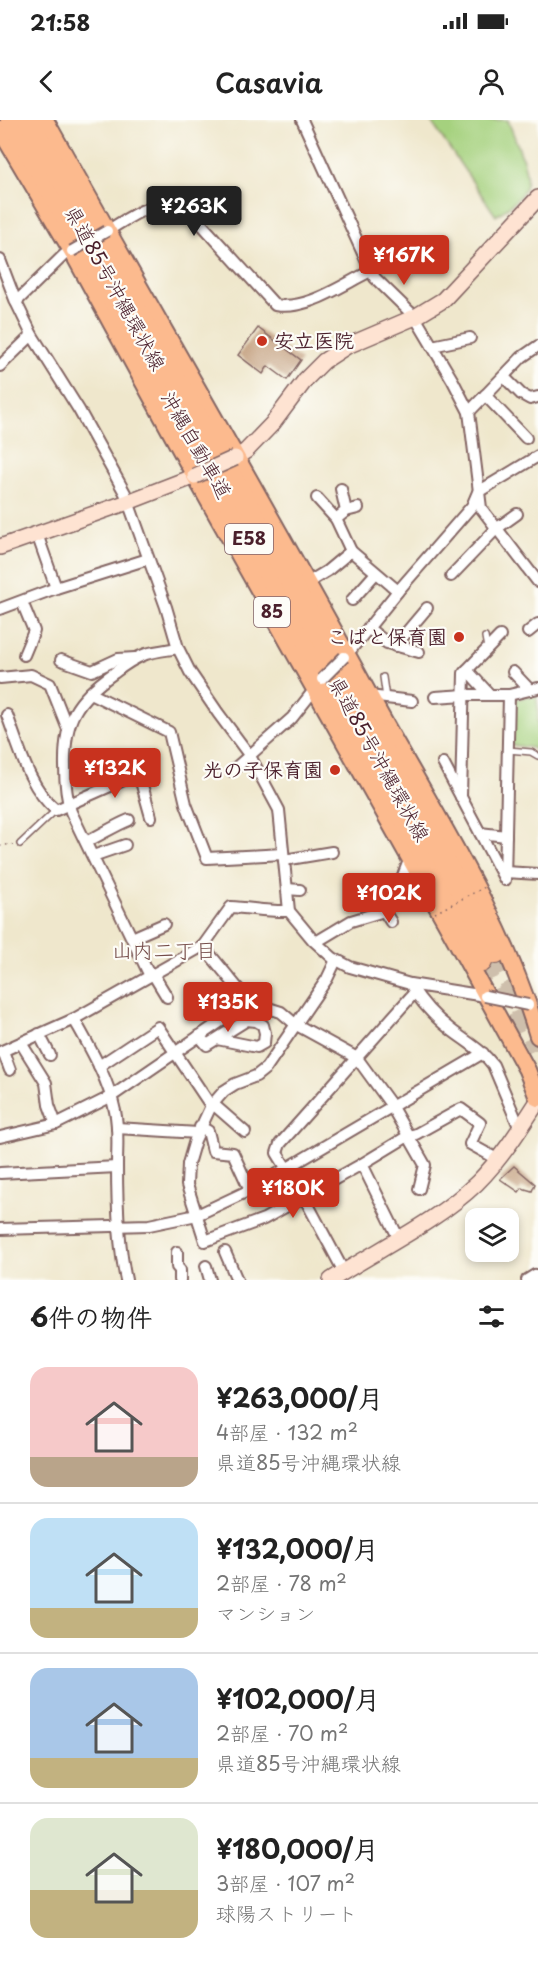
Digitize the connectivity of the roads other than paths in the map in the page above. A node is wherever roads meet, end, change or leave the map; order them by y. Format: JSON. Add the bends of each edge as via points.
{"nodes":[{"id":1,"x":11,"y":120,"type":"edge"},
{"id":2,"x":28,"y":120,"type":"edge"},
{"id":3,"x":45,"y":120,"type":"edge"},
{"id":4,"x":302,"y":120,"type":"edge"},
{"id":5,"x":0,"y":129,"type":"edge"},
{"id":6,"x":538,"y":198,"type":"edge"},
{"id":7,"x":107,"y":231,"type":"junction"},
{"id":8,"x":72,"y":251,"type":"junction"},
{"id":9,"x":0,"y":260,"type":"edge"},
{"id":10,"x":371,"y":271,"type":"junction"},
{"id":11,"x":16,"y":302,"type":"junction"},
{"id":12,"x":415,"y":317,"type":"junction"},
{"id":13,"x":32,"y":335,"type":"junction"},
{"id":14,"x":470,"y":338,"type":"dead end"},
{"id":15,"x":432,"y":346,"type":"junction"},
{"id":16,"x":538,"y":346,"type":"edge"},
{"id":17,"x":0,"y":366,"type":"edge"},
{"id":18,"x":504,"y":377,"type":"junction"},
{"id":19,"x":485,"y":395,"type":"junction"},
{"id":20,"x":538,"y":397,"type":"edge"},
{"id":21,"x":470,"y":412,"type":"junction"},
{"id":22,"x":526,"y":438,"type":"dead end"},
{"id":23,"x":538,"y":456,"type":"edge"},
{"id":24,"x":235,"y":458,"type":"junction"},
{"id":25,"x":195,"y":476,"type":"junction"},
{"id":26,"x":341,"y":489,"type":"dead end"},
{"id":27,"x":478,"y":492,"type":"junction"},
{"id":28,"x":317,"y":498,"type":"dead end"},
{"id":29,"x":128,"y":502,"type":"junction"},
{"id":30,"x":358,"y":508,"type":"dead end"},
{"id":31,"x":346,"y":511,"type":"junction"},
{"id":32,"x":517,"y":514,"type":"dead end"},
{"id":33,"x":336,"y":519,"type":"junction"},
{"id":34,"x":496,"y":529,"type":"junction"},
{"id":35,"x":37,"y":534,"type":"junction"},
{"id":36,"x":0,"y":547,"type":"edge"},
{"id":37,"x":351,"y":551,"type":"junction"},
{"id":38,"x":148,"y":559,"type":"junction"},
{"id":39,"x":376,"y":573,"type":"junction"},
{"id":40,"x":451,"y":576,"type":"dead end"},
{"id":41,"x":538,"y":582,"type":"edge"},
{"id":42,"x":307,"y":583,"type":"junction"},
{"id":43,"x":56,"y":588,"type":"junction"},
{"id":44,"x":398,"y":591,"type":"junction"},
{"id":45,"x":352,"y":600,"type":"dead end"},
{"id":46,"x":22,"y":602,"type":"junction"},
{"id":47,"x":427,"y":608,"type":"dead end"},
{"id":48,"x":0,"y":609,"type":"edge"},
{"id":49,"x":538,"y":624,"type":"edge"},
{"id":50,"x":368,"y":628,"type":"junction"},
{"id":51,"x":528,"y":632,"type":"dead end"},
{"id":52,"x":500,"y":636,"type":"dead end"},
{"id":53,"x":485,"y":638,"type":"dead end"},
{"id":54,"x":395,"y":646,"type":"junction"},
{"id":55,"x":178,"y":648,"type":"junction"},
{"id":56,"x":487,"y":650,"type":"junction"},
{"id":57,"x":419,"y":652,"type":"dead end"},
{"id":58,"x":24,"y":655,"type":"dead end"},
{"id":59,"x":346,"y":656,"type":"junction"},
{"id":60,"x":135,"y":658,"type":"junction"},
{"id":61,"x":61,"y":660,"type":"dead end"},
{"id":62,"x":467,"y":670,"type":"junction"},
{"id":63,"x":513,"y":672,"type":"dead end"},
{"id":64,"x":383,"y":677,"type":"dead end"},
{"id":65,"x":0,"y":678,"type":"edge"},
{"id":66,"x":319,"y":684,"type":"junction"},
{"id":67,"x":534,"y":689,"type":"edge"},
{"id":68,"x":90,"y":693,"type":"junction"},
{"id":69,"x":465,"y":694,"type":"junction"},
{"id":70,"x":490,"y":695,"type":"junction"},
{"id":71,"x":508,"y":695,"type":"junction"},
{"id":72,"x":377,"y":697,"type":"junction"},
{"id":73,"x":435,"y":697,"type":"dead end"},
{"id":74,"x":412,"y":701,"type":"dead end"},
{"id":75,"x":7,"y":715,"type":"dead end"},
{"id":76,"x":67,"y":727,"type":"junction"},
{"id":77,"x":508,"y":750,"type":"junction"},
{"id":78,"x":250,"y":756,"type":"junction"},
{"id":79,"x":538,"y":756,"type":"edge"},
{"id":80,"x":443,"y":763,"type":"dead end"},
{"id":81,"x":232,"y":771,"type":"dead end"},
{"id":82,"x":461,"y":797,"type":"junction"},
{"id":83,"x":69,"y":805,"type":"junction"},
{"id":84,"x":56,"y":810,"type":"junction"},
{"id":85,"x":151,"y":817,"type":"dead end"},
{"id":86,"x":129,"y":820,"type":"dead end"},
{"id":87,"x":480,"y":833,"type":"junction"},
{"id":88,"x":506,"y":836,"type":"junction"},
{"id":89,"x":86,"y":842,"type":"junction"},
{"id":90,"x":20,"y":844,"type":"road end"},
{"id":91,"x":125,"y":845,"type":"dead end"},
{"id":92,"x":332,"y":852,"type":"dead end"},
{"id":93,"x":93,"y":856,"type":"junction"},
{"id":94,"x":284,"y":857,"type":"junction"},
{"id":95,"x":410,"y":858,"type":"junction"},
{"id":96,"x":506,"y":872,"type":"junction"},
{"id":97,"x":538,"y":874,"type":"edge"},
{"id":98,"x":287,"y":889,"type":"junction"},
{"id":99,"x":300,"y":890,"type":"dead end"},
{"id":100,"x":289,"y":911,"type":"junction"},
{"id":101,"x":384,"y":911,"type":"junction"},
{"id":102,"x":391,"y":922,"type":"dead end"},
{"id":103,"x":164,"y":924,"type":"dead end"},
{"id":104,"x":132,"y":938,"type":"junction"},
{"id":105,"x":316,"y":942,"type":"junction"},
{"id":106,"x":203,"y":946,"type":"junction"},
{"id":107,"x":336,"y":960,"type":"junction"},
{"id":108,"x":151,"y":975,"type":"junction"},
{"id":109,"x":413,"y":988,"type":"junction"},
{"id":110,"x":485,"y":996,"type":"junction"},
{"id":111,"x":167,"y":997,"type":"dead end"},
{"id":112,"x":249,"y":1002,"type":"junction"},
{"id":113,"x":533,"y":1006,"type":"edge"},
{"id":114,"x":74,"y":1019,"type":"junction"},
{"id":115,"x":296,"y":1024,"type":"junction"},
{"id":116,"x":39,"y":1034,"type":"junction"},
{"id":117,"x":200,"y":1036,"type":"junction"},
{"id":118,"x":538,"y":1036,"type":"edge"},
{"id":119,"x":218,"y":1039,"type":"dead end"},
{"id":120,"x":21,"y":1043,"type":"junction"},
{"id":121,"x":1,"y":1051,"type":"edge"},
{"id":122,"x":176,"y":1052,"type":"junction"},
{"id":123,"x":483,"y":1053,"type":"junction"},
{"id":124,"x":50,"y":1055,"type":"dead end"},
{"id":125,"x":357,"y":1058,"type":"junction"},
{"id":126,"x":99,"y":1066,"type":"junction"},
{"id":127,"x":10,"y":1070,"type":"dead end"},
{"id":128,"x":112,"y":1096,"type":"junction"},
{"id":129,"x":538,"y":1100,"type":"edge"},
{"id":130,"x":212,"y":1105,"type":"junction"},
{"id":131,"x":391,"y":1106,"type":"junction"},
{"id":132,"x":56,"y":1124,"type":"junction"},
{"id":133,"x":117,"y":1128,"type":"junction"},
{"id":134,"x":520,"y":1129,"type":"junction"},
{"id":135,"x":199,"y":1130,"type":"junction"},
{"id":136,"x":245,"y":1132,"type":"dead end"},
{"id":137,"x":408,"y":1136,"type":"junction"},
{"id":138,"x":0,"y":1137,"type":"edge"},
{"id":139,"x":497,"y":1159,"type":"junction"},
{"id":140,"x":362,"y":1164,"type":"junction"},
{"id":141,"x":117,"y":1167,"type":"junction"},
{"id":142,"x":286,"y":1168,"type":"junction"},
{"id":143,"x":0,"y":1173,"type":"edge"},
{"id":144,"x":250,"y":1190,"type":"junction"},
{"id":145,"x":419,"y":1190,"type":"dead end"},
{"id":146,"x":304,"y":1197,"type":"junction"},
{"id":147,"x":197,"y":1215,"type":"junction"},
{"id":148,"x":120,"y":1226,"type":"junction"},
{"id":149,"x":0,"y":1229,"type":"edge"},
{"id":150,"x":399,"y":1239,"type":"junction"},
{"id":151,"x":177,"y":1252,"type":"dead end"},
{"id":152,"x":225,"y":1252,"type":"dead end"},
{"id":153,"x":206,"y":1266,"type":"dead end"},
{"id":154,"x":338,"y":1276,"type":"edge"},
{"id":155,"x":236,"y":1278,"type":"edge"},
{"id":156,"x":538,"y":1278,"type":"edge"},
{"id":157,"x":126,"y":1280,"type":"edge"},
{"id":158,"x":180,"y":1280,"type":"edge"},
{"id":159,"x":210,"y":1280,"type":"edge"},
{"id":160,"x":224,"y":1280,"type":"edge"},
{"id":161,"x":527,"y":1280,"type":"edge"}],
"edges":[{"from":1,"to":2,"type":"highway","name":"沖縄自動車道","number":"E58","via":[[489,958],[265,535]]},
{"from":3,"to":7,"type":"main road","name":"県道85号沖縄環状線","number":"85"},
{"from":4,"to":10,"type":"street"},
{"from":5,"to":8,"type":"main road","name":"県道85号沖縄環状線","number":"85"},
{"from":6,"to":12,"type":"street","via":[[443,300]]},
{"from":7,"to":8,"type":"street","bridge":true},
{"from":7,"to":10,"type":"street","via":[[144,208],[168,203],[185,206],[275,305],[302,305]]},
{"from":7,"to":24,"type":"main road","name":"県道85号沖縄環状線","number":"85"},
{"from":8,"to":11,"type":"street"},
{"from":8,"to":25,"type":"main road","name":"県道85号沖縄環状線","number":"85"},
{"from":9,"to":11,"type":"street"},
{"from":10,"to":12,"type":"street"},
{"from":11,"to":13,"type":"street"},
{"from":12,"to":15,"type":"street"},
{"from":12,"to":24,"type":"street","via":[[353,343],[324,362],[273,423]]},
{"from":13,"to":17,"type":"street"},
{"from":13,"to":29,"type":"street","via":[[79,410]]},
{"from":14,"to":15,"type":"street"},
{"from":15,"to":21,"type":"street"},
{"from":16,"to":18,"type":"street"},
{"from":18,"to":19,"type":"street"},
{"from":18,"to":20,"type":"street","via":[[521,394],[530,399]]},
{"from":19,"to":21,"type":"street"},
{"from":19,"to":22,"type":"street"},
{"from":21,"to":27,"type":"street"},
{"from":23,"to":27,"type":"street"},
{"from":24,"to":25,"type":"street","bridge":true},
{"from":24,"to":42,"type":"main road","name":"県道85号沖縄環状線","number":"85"},
{"from":25,"to":29,"type":"street"},
{"from":25,"to":66,"type":"main road","name":"県道85号沖縄環状線","number":"85"},
{"from":26,"to":31,"type":"street"},
{"from":27,"to":34,"type":"street","via":[[481,508]]},
{"from":27,"to":44,"type":"street","via":[[472,506]]},
{"from":28,"to":33,"type":"street"},
{"from":29,"to":35,"type":"street"},
{"from":29,"to":38,"type":"street"},
{"from":30,"to":31,"type":"street"},
{"from":31,"to":33,"type":"street"},
{"from":32,"to":34,"type":"street"},
{"from":33,"to":37,"type":"street"},
{"from":34,"to":40,"type":"street"},
{"from":34,"to":41,"type":"street"},
{"from":35,"to":36,"type":"street"},
{"from":35,"to":43,"type":"street"},
{"from":37,"to":39,"type":"street"},
{"from":37,"to":42,"type":"street"},
{"from":38,"to":43,"type":"street"},
{"from":38,"to":55,"type":"street"},
{"from":39,"to":44,"type":"street"},
{"from":39,"to":45,"type":"street"},
{"from":42,"to":59,"type":"main road","name":"県道85号沖縄環状線","number":"85"},
{"from":43,"to":46,"type":"street"},
{"from":44,"to":50,"type":"street"},
{"from":46,"to":48,"type":"street"},
{"from":46,"to":58,"type":"street","via":[[34,631]]},
{"from":47,"to":54,"type":"street"},
{"from":49,"to":51,"type":"street"},
{"from":50,"to":54,"type":"street"},
{"from":50,"to":59,"type":"street"},
{"from":52,"to":56,"type":"street"},
{"from":53,"to":56,"type":"lane"},
{"from":54,"to":57,"type":"street"},
{"from":55,"to":60,"type":"street"},
{"from":55,"to":78,"type":"street","via":[[205,695]]},
{"from":56,"to":62,"type":"street"},
{"from":59,"to":66,"type":"street","bridge":true},
{"from":59,"to":72,"type":"main road","name":"県道85号沖縄環状線","number":"85"},
{"from":60,"to":61,"type":"street","via":[[118,659],[93,671]]},
{"from":60,"to":68,"type":"street"},
{"from":62,"to":69,"type":"street"},
{"from":62,"to":70,"type":"street"},
{"from":63,"to":67,"type":"street"},
{"from":64,"to":72,"type":"lane"},
{"from":65,"to":76,"type":"street","via":[[31,675],[50,684]]},
{"from":66,"to":78,"type":"street","via":[[292,718]]},
{"from":66,"to":95,"type":"main road","name":"県道85号沖縄環状線","number":"85"},
{"from":67,"to":71,"type":"street"},
{"from":68,"to":76,"type":"street"},
{"from":68,"to":94,"type":"street","via":[[169,732],[186,804],[207,858]]},
{"from":69,"to":70,"type":"street"},
{"from":69,"to":73,"type":"street"},
{"from":69,"to":82,"type":"street"},
{"from":70,"to":71,"type":"street"},
{"from":71,"to":77,"type":"street"},
{"from":72,"to":74,"type":"street"},
{"from":72,"to":113,"type":"main road","name":"県道85号沖縄環状線","number":"85"},
{"from":75,"to":84,"type":"street","via":[[29,774]]},
{"from":76,"to":83,"type":"street","via":[[64,772]]},
{"from":77,"to":79,"type":"lane"},
{"from":77,"to":88,"type":"street"},
{"from":78,"to":81,"type":"street"},
{"from":78,"to":94,"type":"street","via":[[279,810]]},
{"from":80,"to":82,"type":"street"},
{"from":82,"to":87,"type":"street"},
{"from":83,"to":84,"type":"street"},
{"from":83,"to":85,"type":"street","via":[[135,775],[140,778]]},
{"from":83,"to":89,"type":"street"},
{"from":84,"to":90,"type":"lane"},
{"from":86,"to":89,"type":"street"},
{"from":87,"to":88,"type":"street"},
{"from":87,"to":96,"type":"street","via":[[505,880]]},
{"from":88,"to":96,"type":"street"},
{"from":89,"to":93,"type":"street"},
{"from":91,"to":93,"type":"street"},
{"from":92,"to":94,"type":"street"},
{"from":93,"to":104,"type":"street"},
{"from":94,"to":98,"type":"street"},
{"from":95,"to":101,"type":"street","via":[[395,896]]},
{"from":95,"to":110,"type":"main road","name":"県道85号沖縄環状線","number":"85"},
{"from":96,"to":97,"type":"street"},
{"from":98,"to":99,"type":"street"},
{"from":98,"to":100,"type":"street"},
{"from":100,"to":105,"type":"street"},
{"from":100,"to":106,"type":"street","via":[[231,907]]},
{"from":101,"to":102,"type":"street"},
{"from":101,"to":105,"type":"street","via":[[351,921]]},
{"from":103,"to":104,"type":"street"},
{"from":104,"to":108,"type":"street"},
{"from":105,"to":107,"type":"street"},
{"from":106,"to":108,"type":"street"},
{"from":106,"to":112,"type":"street"},
{"from":107,"to":109,"type":"street"},
{"from":107,"to":115,"type":"street"},
{"from":108,"to":111,"type":"street"},
{"from":108,"to":114,"type":"street"},
{"from":109,"to":110,"type":"street"},
{"from":109,"to":123,"type":"street","via":[[450,1029]]},
{"from":109,"to":125,"type":"street"},
{"from":110,"to":113,"type":"street","bridge":true},
{"from":110,"to":129,"type":"main road","name":"県道85号沖縄環状線","number":"85","via":[[527,1070]]},
{"from":112,"to":115,"type":"street","via":[[281,1012]]},
{"from":112,"to":117,"type":"street"},
{"from":113,"to":118,"type":"main road","name":"県道85号沖縄環状線","number":"85"},
{"from":114,"to":116,"type":"street"},
{"from":114,"to":126,"type":"street"},
{"from":115,"to":125,"type":"street"},
{"from":115,"to":130,"type":"street","via":[[266,1068],[224,1090]]},
{"from":116,"to":120,"type":"street"},
{"from":116,"to":124,"type":"street"},
{"from":117,"to":119,"type":"street","via":[[207,1046]]},
{"from":117,"to":122,"type":"street"},
{"from":120,"to":121,"type":"street"},
{"from":120,"to":132,"type":"street","via":[[46,1083]]},
{"from":121,"to":127,"type":"street"},
{"from":122,"to":126,"type":"street","via":[[158,1027]]},
{"from":122,"to":128,"type":"street"},
{"from":122,"to":130,"type":"street"},
{"from":123,"to":131,"type":"street"},
{"from":123,"to":134,"type":"street","via":[[493,1065]]},
{"from":125,"to":131,"type":"street"},
{"from":125,"to":142,"type":"street","via":[[280,1144],[278,1153]]},
{"from":126,"to":128,"type":"street"},
{"from":128,"to":132,"type":"street"},
{"from":128,"to":133,"type":"street"},
{"from":129,"to":134,"type":"street"},
{"from":130,"to":135,"type":"street"},
{"from":130,"to":136,"type":"street"},
{"from":131,"to":137,"type":"street"},
{"from":131,"to":142,"type":"street"},
{"from":132,"to":138,"type":"street"},
{"from":133,"to":135,"type":"street"},
{"from":133,"to":141,"type":"street"},
{"from":134,"to":139,"type":"street"},
{"from":135,"to":144,"type":"street","via":[[208,1131],[213,1151],[233,1153]]},
{"from":135,"to":147,"type":"street","via":[[187,1174]]},
{"from":137,"to":139,"type":"street","via":[[461,1109],[480,1123],[470,1144]]},
{"from":137,"to":140,"type":"street"},
{"from":137,"to":145,"type":"street","via":[[425,1166]]},
{"from":139,"to":150,"type":"street","via":[[462,1196]]},
{"from":140,"to":146,"type":"street"},
{"from":140,"to":150,"type":"street"},
{"from":141,"to":143,"type":"street"},
{"from":141,"to":148,"type":"street"},
{"from":142,"to":144,"type":"street"},
{"from":142,"to":146,"type":"street"},
{"from":144,"to":147,"type":"street"},
{"from":146,"to":147,"type":"street","via":[[264,1219],[205,1241]]},
{"from":146,"to":154,"type":"street"},
{"from":147,"to":148,"type":"street","via":[[149,1225]]},
{"from":148,"to":149,"type":"street"},
{"from":148,"to":157,"type":"street"},
{"from":150,"to":154,"type":"street"},
{"from":151,"to":158,"type":"street"},
{"from":152,"to":155,"type":"street"},
{"from":153,"to":159,"type":"street"},
{"from":155,"to":160,"type":"street"},
{"from":156,"to":161,"type":"street","via":[[535,1275]]}]}
